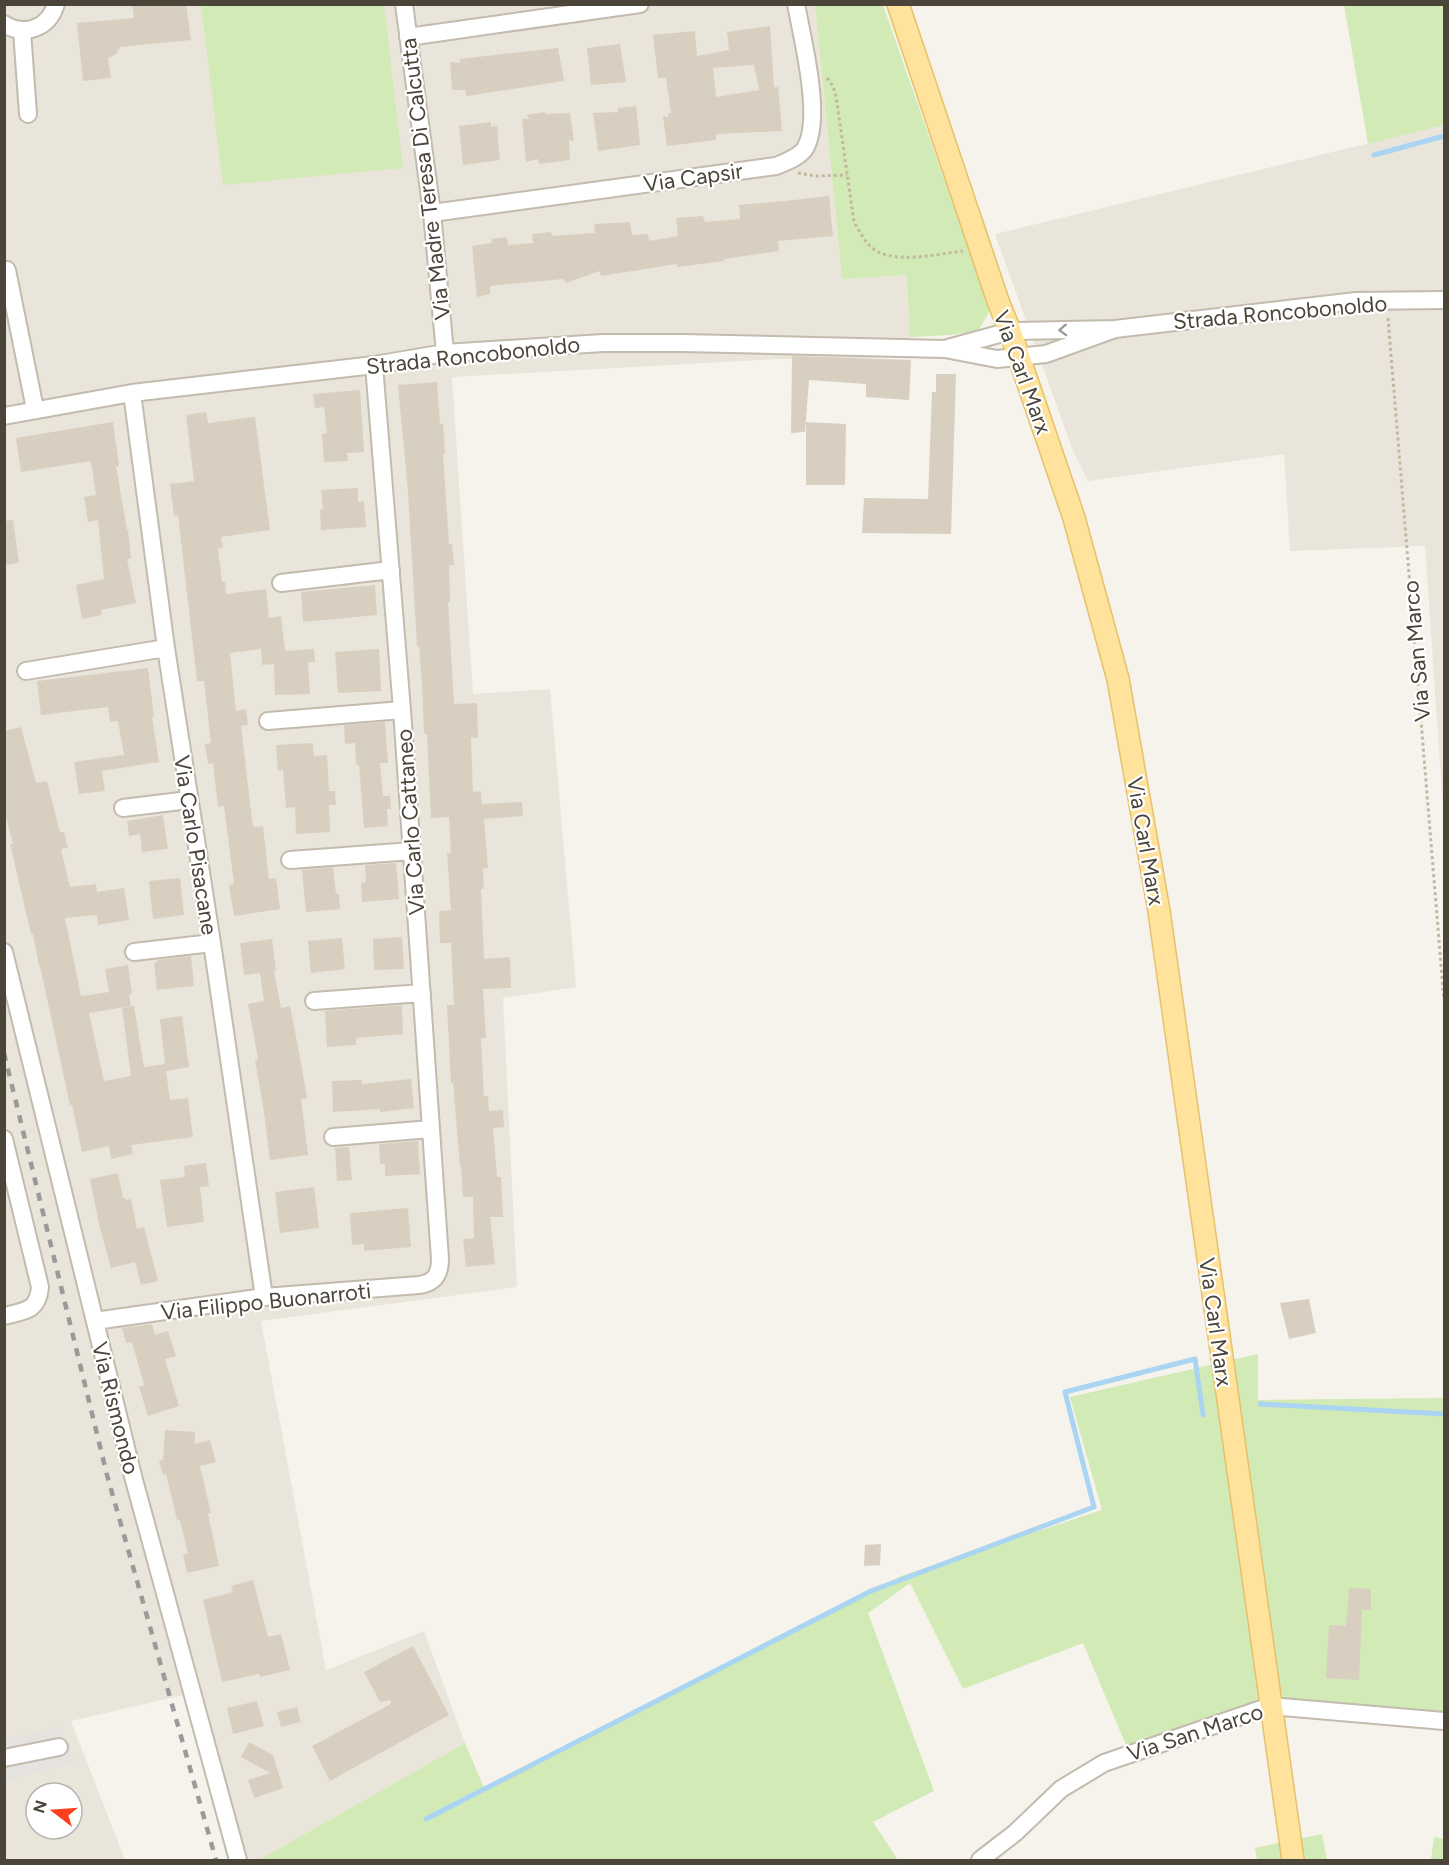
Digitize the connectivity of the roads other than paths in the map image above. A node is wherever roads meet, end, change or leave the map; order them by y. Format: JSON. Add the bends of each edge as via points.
{"nodes":[{"id":1,"x":56,"y":4,"type":"edge"},
{"id":2,"x":404,"y":4,"type":"edge"},
{"id":3,"x":640,"y":4,"type":"edge"},
{"id":4,"x":796,"y":4,"type":"edge"},
{"id":5,"x":898,"y":4,"type":"edge"},
{"id":6,"x":4,"y":24,"type":"edge"},
{"id":7,"x":22,"y":31,"type":"junction"},
{"id":8,"x":408,"y":37,"type":"junction"},
{"id":9,"x":28,"y":114,"type":"dead end"},
{"id":10,"x":432,"y":213,"type":"junction"},
{"id":11,"x":7,"y":270,"type":"dead end"},
{"id":12,"x":1444,"y":300,"type":"edge"},
{"id":13,"x":1115,"y":328,"type":"junction"},
{"id":14,"x":1011,"y":331,"type":"junction"},
{"id":15,"x":945,"y":349,"type":"junction"},
{"id":16,"x":445,"y":354,"type":"junction"},
{"id":17,"x":1020,"y":357,"type":"junction"},
{"id":18,"x":374,"y":365,"type":"junction"},
{"id":19,"x":132,"y":393,"type":"junction"},
{"id":20,"x":35,"y":409,"type":"junction"},
{"id":21,"x":4,"y":416,"type":"edge"},
{"id":22,"x":391,"y":570,"type":"junction"},
{"id":23,"x":281,"y":583,"type":"dead end"},
{"id":24,"x":166,"y":648,"type":"junction"},
{"id":25,"x":26,"y":670,"type":"dead end"},
{"id":26,"x":402,"y":710,"type":"junction"},
{"id":27,"x":268,"y":721,"type":"dead end"},
{"id":28,"x":189,"y":800,"type":"junction"},
{"id":29,"x":123,"y":808,"type":"dead end"},
{"id":30,"x":412,"y":851,"type":"junction"},
{"id":31,"x":290,"y":860,"type":"dead end"},
{"id":32,"x":212,"y":943,"type":"junction"},
{"id":33,"x":4,"y":952,"type":"edge"},
{"id":34,"x":134,"y":952,"type":"dead end"},
{"id":35,"x":422,"y":993,"type":"junction"},
{"id":36,"x":314,"y":1001,"type":"dead end"},
{"id":37,"x":431,"y":1130,"type":"junction"},
{"id":38,"x":333,"y":1137,"type":"dead end"},
{"id":39,"x":4,"y":1139,"type":"edge"},
{"id":40,"x":436,"y":1278,"type":"joint"},
{"id":41,"x":264,"y":1297,"type":"junction"},
{"id":42,"x":4,"y":1316,"type":"edge"},
{"id":43,"x":95,"y":1321,"type":"junction"},
{"id":44,"x":1270,"y":1706,"type":"junction"},
{"id":45,"x":1444,"y":1721,"type":"edge"},
{"id":46,"x":59,"y":1747,"type":"dead end"},
{"id":47,"x":4,"y":1758,"type":"edge"},
{"id":48,"x":238,"y":1860,"type":"edge"},
{"id":49,"x":980,"y":1860,"type":"edge"},
{"id":50,"x":1293,"y":1860,"type":"edge"}],
"edges":[{"from":1,"to":7,"type":"street","via":[[43,25]]},
{"from":2,"to":8,"type":"street","name":"Via Madre Teresa Di Calcutta"},
{"from":3,"to":8,"type":"street"},
{"from":4,"to":10,"type":"street","name":"Via Capsir","via":[[812,95],[812,121],[802,153],[776,166]]},
{"from":5,"to":14,"type":"main road","name":"Via Carl Marx"},
{"from":6,"to":7,"type":"street"},
{"from":7,"to":9,"type":"street"},
{"from":8,"to":10,"type":"street","name":"Via Madre Teresa Di Calcutta"},
{"from":10,"to":16,"type":"street","name":"Via Madre Teresa Di Calcutta"},
{"from":11,"to":20,"type":"street"},
{"from":12,"to":13,"type":"street","name":"Strada Roncobonoldo","via":[[1356,301]]},
{"from":13,"to":14,"type":"street","name":"Strada Roncobonoldo","one_way":true},
{"from":13,"to":17,"type":"street","name":"Strada Roncobonoldo","via":[[1046,354]]},
{"from":14,"to":15,"type":"street","name":"Strada Roncobonoldo"},
{"from":14,"to":17,"type":"main road","name":"Via Carl Marx"},
{"from":15,"to":16,"type":"street","name":"Strada Roncobonoldo","via":[[614,343]]},
{"from":15,"to":17,"type":"street","name":"Strada Roncobonoldo","via":[[998,359]]},
{"from":16,"to":18,"type":"street","name":"Strada Roncobonoldo"},
{"from":17,"to":44,"type":"main road","name":"Via Carl Marx","via":[[1074,518],[1118,679],[1159,911]]},
{"from":18,"to":19,"type":"street","name":"Strada Roncobonoldo"},
{"from":18,"to":22,"type":"street","name":"Via Carlo Cattaneo"},
{"from":19,"to":20,"type":"street","name":"Strada Roncobonoldo"},
{"from":19,"to":24,"type":"street","name":"Via Carlo Pisacane"},
{"from":20,"to":21,"type":"street","name":"Strada Roncobonoldo"},
{"from":22,"to":23,"type":"street"},
{"from":22,"to":26,"type":"street","name":"Via Carlo Cattaneo"},
{"from":24,"to":25,"type":"street"},
{"from":24,"to":28,"type":"street","name":"Via Carlo Pisacane"},
{"from":26,"to":27,"type":"street"},
{"from":26,"to":30,"type":"street","name":"Via Carlo Cattaneo"},
{"from":28,"to":29,"type":"street"},
{"from":28,"to":32,"type":"street","name":"Via Carlo Pisacane"},
{"from":30,"to":31,"type":"street"},
{"from":30,"to":35,"type":"street","name":"Via Carlo Cattaneo"},
{"from":32,"to":34,"type":"street"},
{"from":32,"to":41,"type":"street","name":"Via Carlo Pisacane"},
{"from":33,"to":43,"type":"street","name":"Via Rismondo"},
{"from":35,"to":36,"type":"street"},
{"from":35,"to":37,"type":"street","name":"Via Carlo Cattaneo"},
{"from":37,"to":38,"type":"street"},
{"from":37,"to":40,"type":"street","name":"Via Carlo Cattaneo","via":[[440,1259]]},
{"from":39,"to":42,"type":"street","via":[[40,1287],[34,1305]]},
{"from":40,"to":41,"type":"street","name":"Via Filippo Buonarroti","via":[[419,1285]]},
{"from":41,"to":43,"type":"street","name":"Via Filippo Buonarroti"},
{"from":43,"to":48,"type":"street","name":"Via Rismondo","via":[[134,1480]]},
{"from":44,"to":45,"type":"street","name":"Via San Marco"},
{"from":44,"to":49,"type":"street","name":"Via San Marco","via":[[1104,1763],[1061,1789]]},
{"from":44,"to":50,"type":"main road","name":"Via Carl Marx"},
{"from":46,"to":47,"type":"street"}]}
